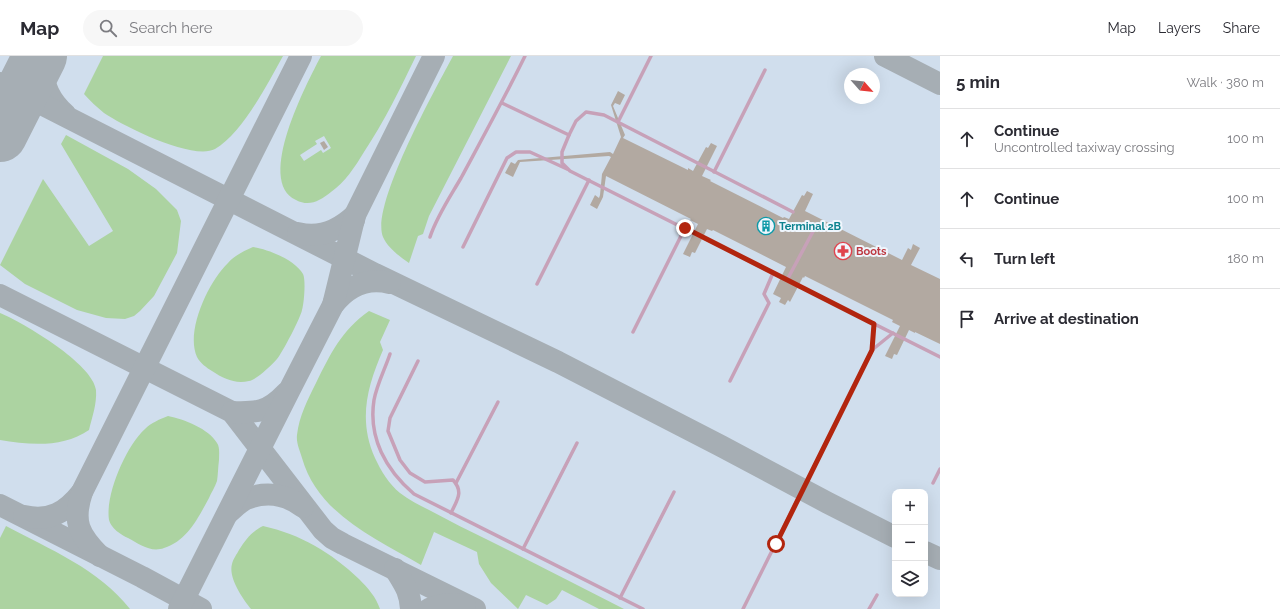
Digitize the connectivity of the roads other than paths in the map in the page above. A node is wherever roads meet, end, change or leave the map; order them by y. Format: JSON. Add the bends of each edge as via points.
{"nodes":[{"id":1,"x":525,"y":56,"type":"edge"},
{"id":2,"x":651,"y":56,"type":"edge"},
{"id":3,"x":765,"y":70,"type":"dead end"},
{"id":4,"x":502,"y":103,"type":"junction"},
{"id":5,"x":618,"y":122,"type":"junction"},
{"id":6,"x":569,"y":135,"type":"junction"},
{"id":7,"x":570,"y":170,"type":"junction"},
{"id":8,"x":714,"y":172,"type":"junction"},
{"id":9,"x":589,"y":180,"type":"junction"},
{"id":10,"x":793,"y":212,"type":"dead end"},
{"id":11,"x":817,"y":224,"type":"dead end"},
{"id":12,"x":685,"y":228,"type":"junction"},
{"id":13,"x":430,"y":237,"type":"dead end"},
{"id":14,"x":463,"y":247,"type":"dead end"},
{"id":15,"x":773,"y":273,"type":"junction"},
{"id":16,"x":787,"y":280,"type":"junction"},
{"id":17,"x":537,"y":284,"type":"dead end"},
{"id":18,"x":874,"y":324,"type":"junction"},
{"id":19,"x":633,"y":332,"type":"dead end"},
{"id":20,"x":893,"y":333,"type":"junction"},
{"id":21,"x":872,"y":350,"type":"junction"},
{"id":22,"x":390,"y":354,"type":"dead end"},
{"id":23,"x":940,"y":357,"type":"edge"},
{"id":24,"x":418,"y":362,"type":"dead end"},
{"id":25,"x":730,"y":381,"type":"dead end"},
{"id":26,"x":498,"y":402,"type":"dead end"},
{"id":27,"x":577,"y":442,"type":"dead end"},
{"id":28,"x":940,"y":469,"type":"edge"},
{"id":29,"x":456,"y":483,"type":"junction"},
{"id":30,"x":933,"y":483,"type":"dead end"},
{"id":31,"x":674,"y":492,"type":"dead end"},
{"id":32,"x":451,"y":512,"type":"junction"},
{"id":33,"x":523,"y":549,"type":"junction"},
{"id":34,"x":876,"y":595,"type":"dead end"},
{"id":35,"x":620,"y":598,"type":"junction"},
{"id":36,"x":643,"y":609,"type":"edge"},
{"id":37,"x":743,"y":609,"type":"edge"},
{"id":38,"x":869,"y":609,"type":"edge"}],
"edges":[{"from":1,"to":4,"type":"lane"},
{"from":2,"to":5,"type":"lane"},
{"from":3,"to":8,"type":"lane"},
{"from":4,"to":6,"type":"lane"},
{"from":4,"to":13,"type":"lane"},
{"from":5,"to":6,"type":"lane","via":[[604,115],[586,112],[576,121]]},
{"from":5,"to":8,"type":"lane"},
{"from":6,"to":7,"type":"lane","via":[[562,152],[562,163]]},
{"from":7,"to":9,"type":"lane"},
{"from":7,"to":14,"type":"lane","via":[[530,152],[516,152],[507,158]]},
{"from":8,"to":10,"type":"lane"},
{"from":9,"to":12,"type":"lane"},
{"from":9,"to":17,"type":"lane"},
{"from":11,"to":16,"type":"lane"},
{"from":12,"to":15,"type":"lane"},
{"from":12,"to":19,"type":"lane"},
{"from":15,"to":16,"type":"lane"},
{"from":15,"to":25,"type":"lane","via":[[764,294],[769,303]]},
{"from":16,"to":18,"type":"lane"},
{"from":18,"to":20,"type":"lane"},
{"from":18,"to":21,"type":"lane"},
{"from":20,"to":21,"type":"lane"},
{"from":20,"to":23,"type":"lane"},
{"from":21,"to":37,"type":"lane"},
{"from":22,"to":32,"type":"lane","via":[[378,386],[373,411],[379,448],[384,460],[400,482],[414,494]]},
{"from":24,"to":29,"type":"lane","via":[[390,418],[388,431],[400,460],[410,474],[425,482],[453,480]]},
{"from":26,"to":29,"type":"lane"},
{"from":27,"to":33,"type":"lane"},
{"from":28,"to":30,"type":"lane"},
{"from":29,"to":32,"type":"lane","via":[[460,493]]},
{"from":31,"to":35,"type":"lane"},
{"from":32,"to":33,"type":"lane"},
{"from":33,"to":35,"type":"lane"},
{"from":34,"to":38,"type":"lane"},
{"from":35,"to":36,"type":"lane"}]}
